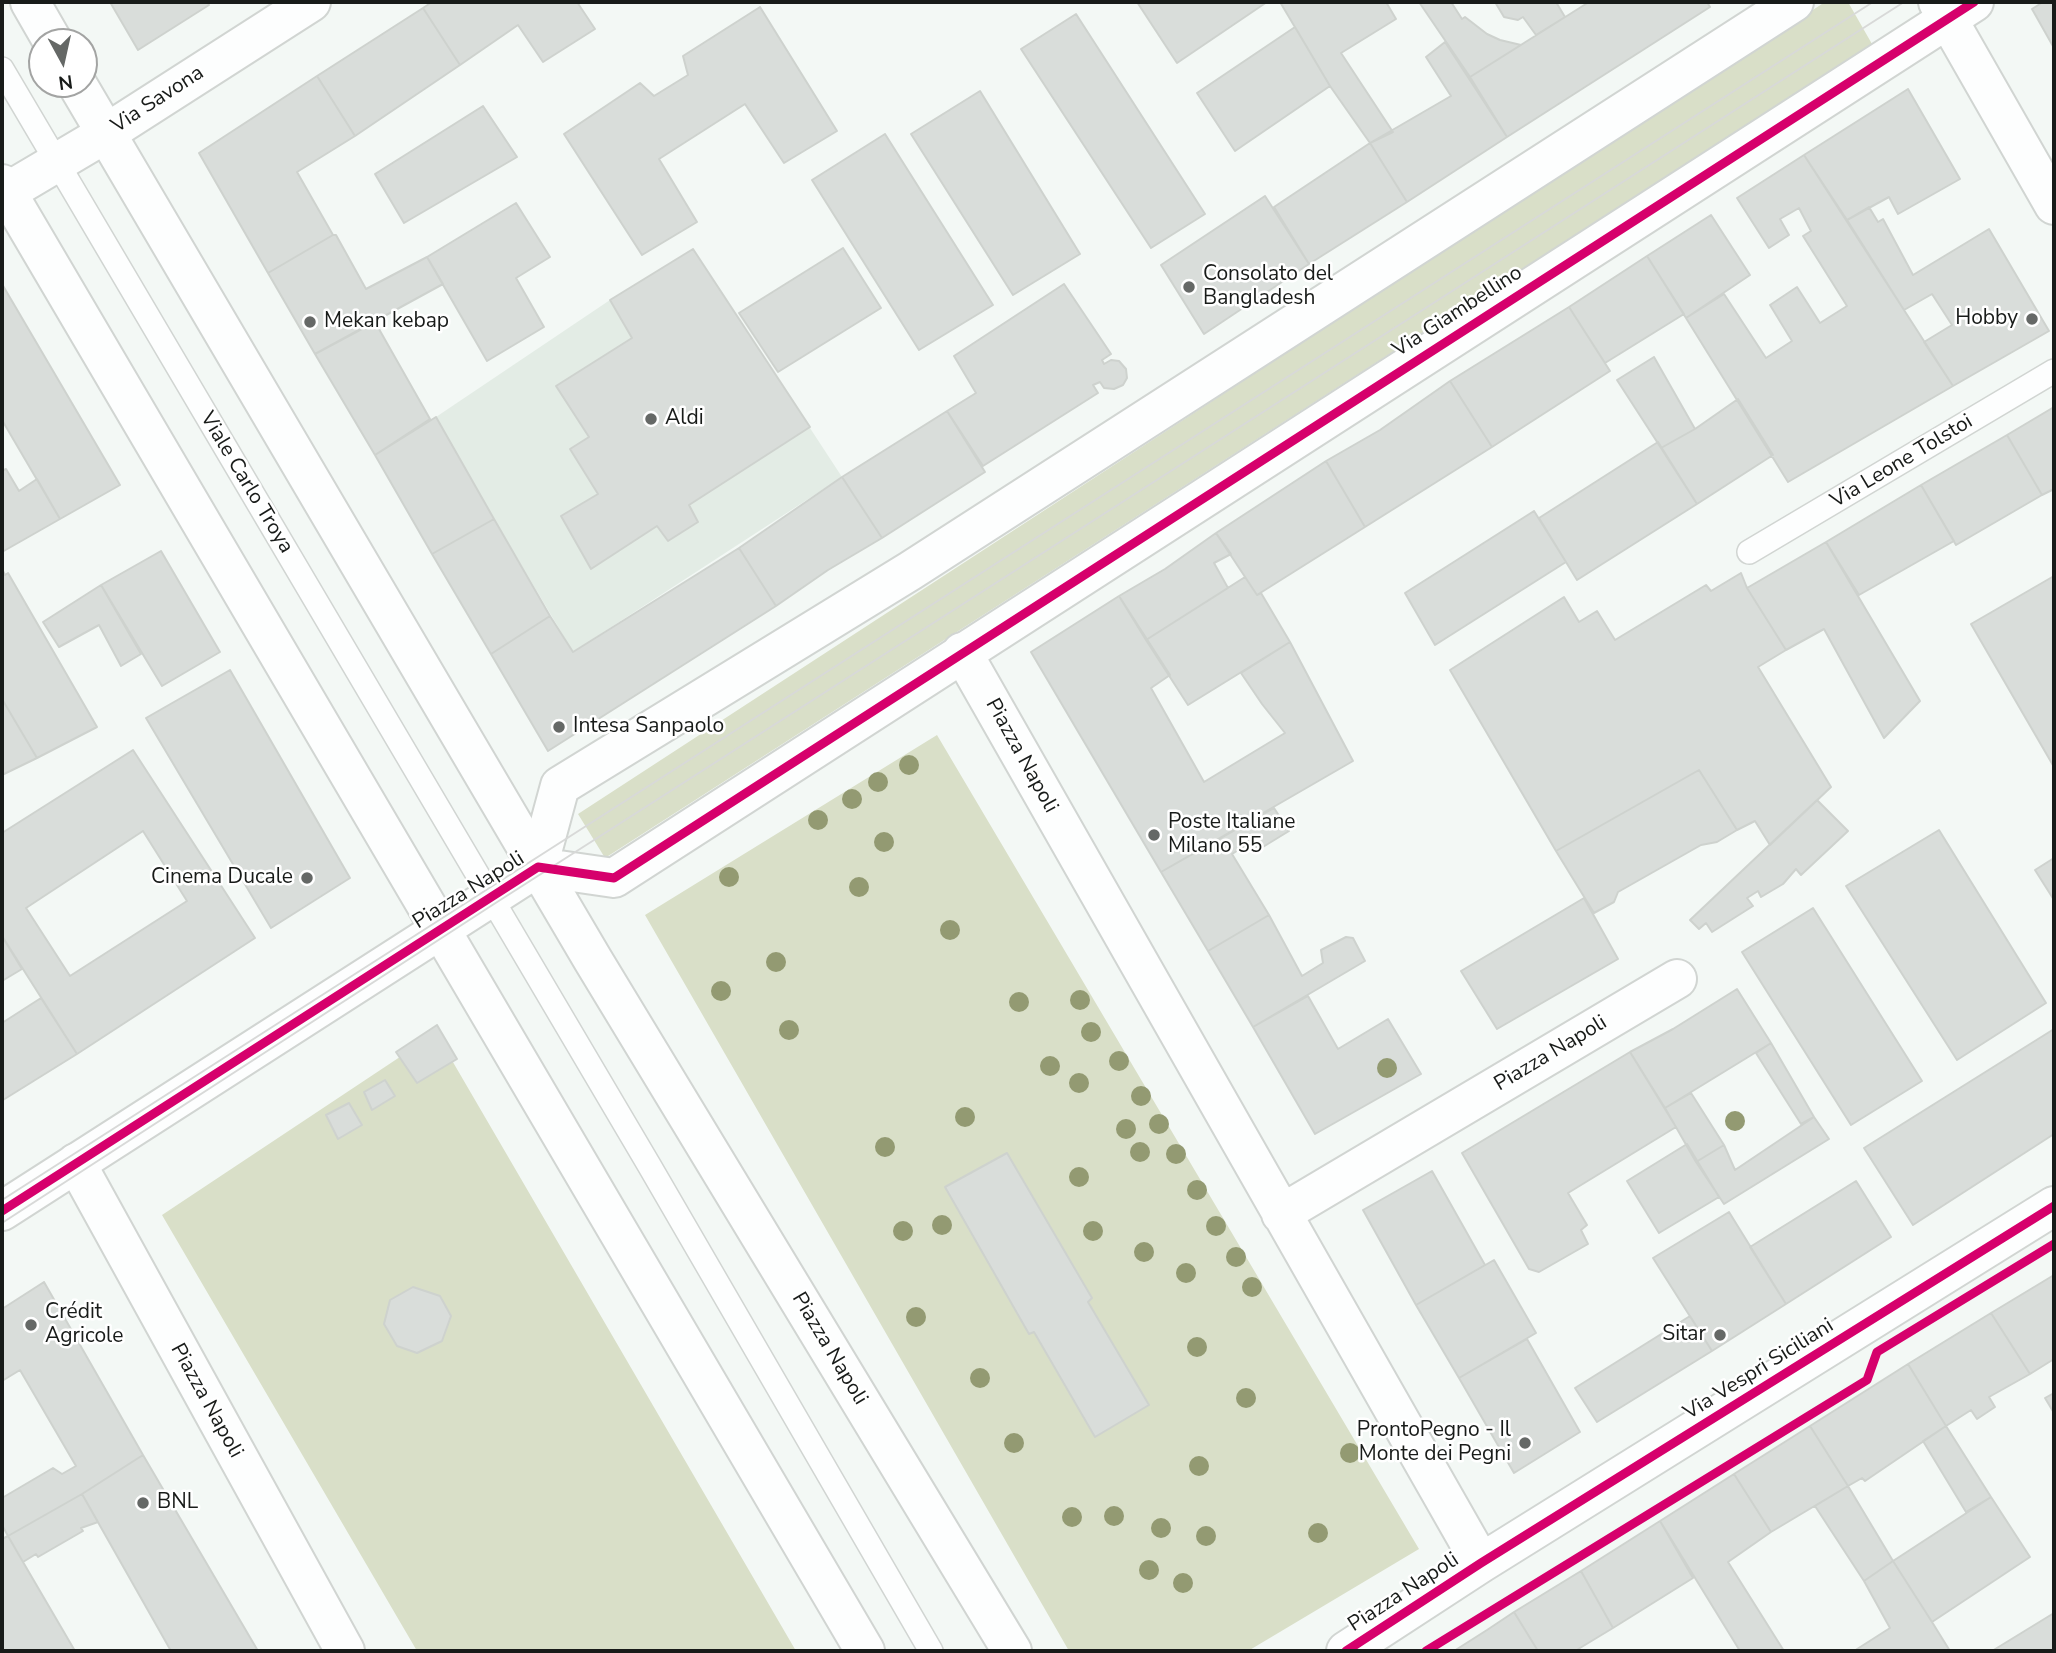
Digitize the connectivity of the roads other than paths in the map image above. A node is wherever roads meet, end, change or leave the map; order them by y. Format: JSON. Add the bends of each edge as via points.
{"nodes":[{"id":1,"x":30,"y":2,"type":"edge"},
{"id":2,"x":311,"y":2,"type":"edge"},
{"id":3,"x":1794,"y":2,"type":"edge"},
{"id":4,"x":1953,"y":7,"type":"edge"},
{"id":5,"x":45,"y":28,"type":"edge"},
{"id":6,"x":2,"y":69,"type":"edge"},
{"id":7,"x":85,"y":98,"type":"edge"},
{"id":8,"x":105,"y":134,"type":"junction"},
{"id":9,"x":56,"y":163,"type":"junction"},
{"id":10,"x":3,"y":190,"type":"edge"},
{"id":11,"x":2054,"y":205,"type":"edge"},
{"id":12,"x":2054,"y":371,"type":"edge"},
{"id":13,"x":1749,"y":552,"type":"dead end"},
{"id":14,"x":962,"y":652,"type":"junction"},
{"id":15,"x":538,"y":867,"type":"junction"},
{"id":16,"x":490,"y":897,"type":"junction"},
{"id":17,"x":441,"y":928,"type":"junction"},
{"id":18,"x":1677,"y":979,"type":"dead end"},
{"id":19,"x":76,"y":1163,"type":"junction"},
{"id":20,"x":2054,"y":1206,"type":"edge"},
{"id":21,"x":2,"y":1210,"type":"edge"},
{"id":22,"x":1281,"y":1214,"type":"junction"},
{"id":23,"x":1481,"y":1563,"type":"junction"},
{"id":24,"x":345,"y":1651,"type":"edge"},
{"id":25,"x":865,"y":1651,"type":"edge"},
{"id":26,"x":930,"y":1651,"type":"edge"},
{"id":27,"x":1012,"y":1651,"type":"edge"},
{"id":28,"x":1346,"y":1651,"type":"edge"}],
"edges":[{"from":1,"to":5,"type":"street"},
{"from":2,"to":8,"type":"street","name":"Via Savona"},
{"from":3,"to":15,"type":"street","name":"Piazza Napoli","via":[[910,571],[560,786]]},
{"from":4,"to":11,"type":"street"},
{"from":4,"to":14,"type":"street","name":"Via Giambellino"},
{"from":6,"to":9,"type":"lane","name":"Viale Carlo Troya"},
{"from":7,"to":8,"type":"street"},
{"from":8,"to":9,"type":"street","name":"Via Savona"},
{"from":8,"to":15,"type":"street"},
{"from":9,"to":10,"type":"street","name":"Via Savona"},
{"from":9,"to":16,"type":"lane","name":"Viale Carlo Troya"},
{"from":10,"to":17,"type":"street"},
{"from":12,"to":13,"type":"lane","name":"Via Leone Tolstoi"},
{"from":14,"to":15,"type":"street","name":"Piazza Napoli","via":[[614,878]]},
{"from":14,"to":22,"type":"street","name":"Piazza Napoli"},
{"from":15,"to":16,"type":"street","name":"Piazza Napoli"},
{"from":15,"to":27,"type":"street","name":"Piazza Napoli"},
{"from":16,"to":17,"type":"street","name":"Piazza Napoli"},
{"from":16,"to":26,"type":"lane","name":"Piazza Napoli"},
{"from":17,"to":19,"type":"street","name":"Piazza Napoli"},
{"from":17,"to":25,"type":"street","name":"Piazza Napoli"},
{"from":18,"to":22,"type":"street","name":"Piazza Napoli"},
{"from":19,"to":21,"type":"street"},
{"from":19,"to":24,"type":"street","name":"Piazza Napoli"},
{"from":20,"to":23,"type":"street","name":"Via Vespri Siciliani"},
{"from":22,"to":23,"type":"street","name":"Piazza Napoli"},
{"from":23,"to":28,"type":"street","name":"Piazza Napoli"}]}
